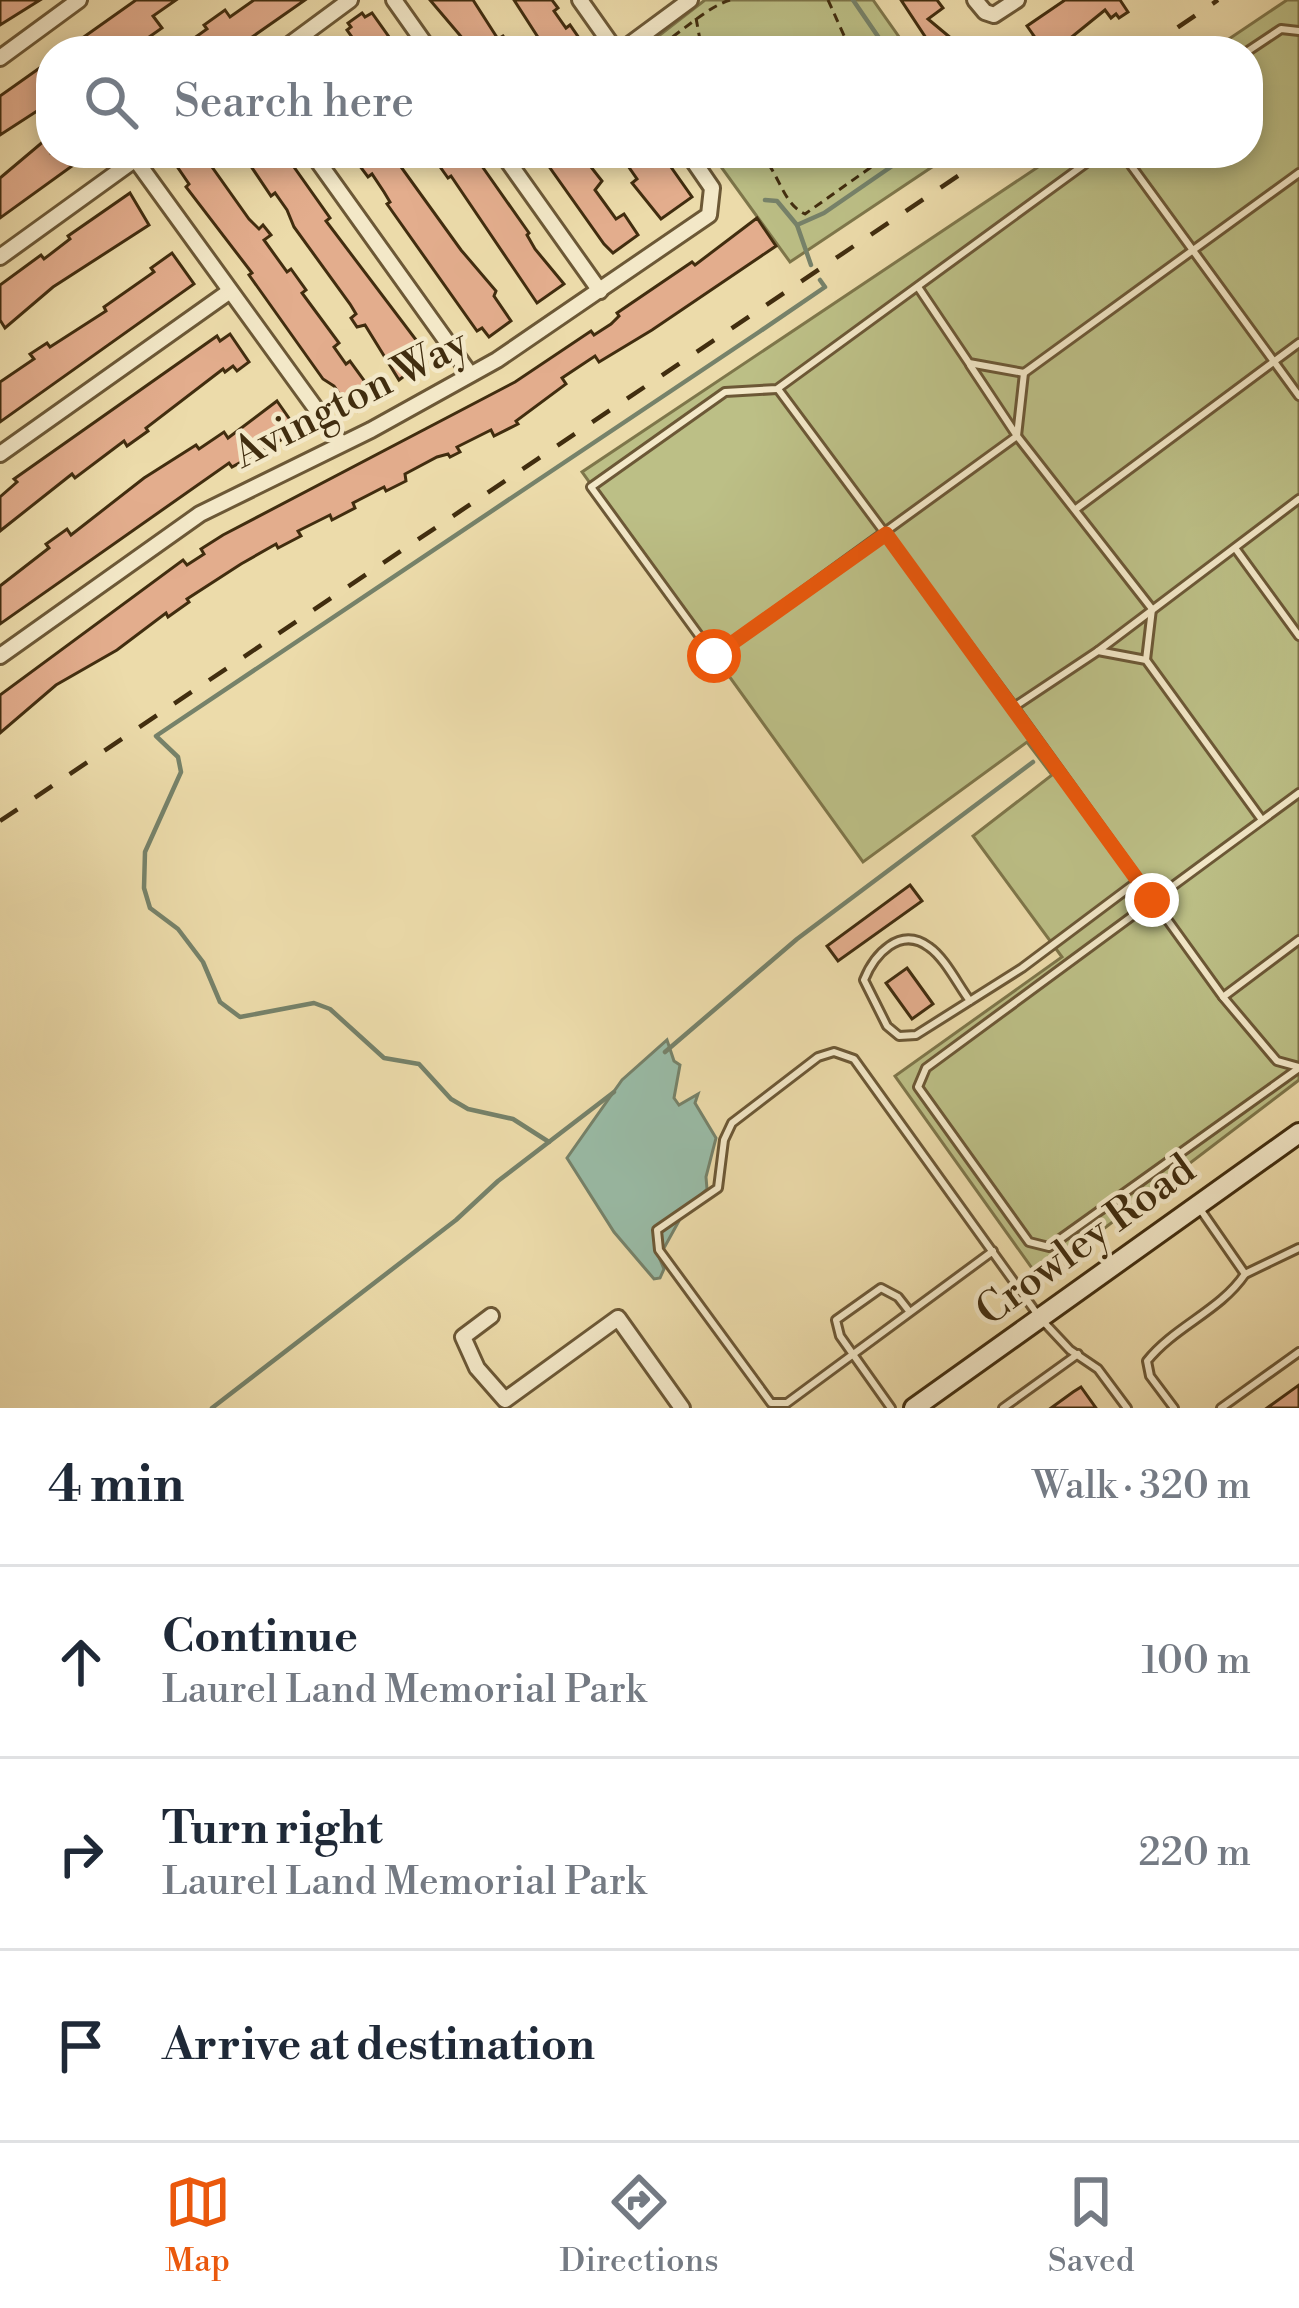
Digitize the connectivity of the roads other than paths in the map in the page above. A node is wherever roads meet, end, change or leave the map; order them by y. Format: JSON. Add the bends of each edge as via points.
{"nodes":[{"id":1,"x":79,"y":0,"type":"edge"},
{"id":2,"x":350,"y":0,"type":"edge"},
{"id":3,"x":394,"y":0,"type":"edge"},
{"id":4,"x":580,"y":0,"type":"edge"},
{"id":5,"x":689,"y":0,"type":"edge"},
{"id":6,"x":975,"y":0,"type":"edge"},
{"id":7,"x":1017,"y":0,"type":"edge"},
{"id":8,"x":1299,"y":31,"type":"edge"},
{"id":9,"x":301,"y":36,"type":"edge"},
{"id":10,"x":419,"y":36,"type":"edge"},
{"id":11,"x":612,"y":36,"type":"edge"},
{"id":12,"x":640,"y":36,"type":"edge"},
{"id":13,"x":1263,"y":41,"type":"edge"},
{"id":14,"x":0,"y":58,"type":"edge"},
{"id":15,"x":122,"y":168,"type":"edge"},
{"id":16,"x":147,"y":168,"type":"edge"},
{"id":17,"x":323,"y":168,"type":"edge"},
{"id":18,"x":513,"y":168,"type":"edge"},
{"id":19,"x":698,"y":168,"type":"edge"},
{"id":20,"x":1080,"y":168,"type":"edge"},
{"id":21,"x":1133,"y":168,"type":"edge"},
{"id":22,"x":1299,"y":172,"type":"edge"},
{"id":23,"x":1191,"y":250,"type":"junction"},
{"id":24,"x":0,"y":257,"type":"edge"},
{"id":25,"x":918,"y":287,"type":"junction"},
{"id":26,"x":230,"y":291,"type":"junction"},
{"id":27,"x":600,"y":291,"type":"junction"},
{"id":28,"x":1299,"y":343,"type":"edge"},
{"id":29,"x":1272,"y":362,"type":"junction"},
{"id":30,"x":969,"y":363,"type":"junction"},
{"id":31,"x":1024,"y":373,"type":"junction"},
{"id":32,"x":470,"y":374,"type":"junction"},
{"id":33,"x":777,"y":389,"type":"junction"},
{"id":34,"x":1297,"y":396,"type":"edge"},
{"id":35,"x":1017,"y":436,"type":"junction"},
{"id":36,"x":340,"y":442,"type":"junction"},
{"id":37,"x":0,"y":454,"type":"edge"},
{"id":38,"x":1299,"y":499,"type":"edge"},
{"id":39,"x":1076,"y":509,"type":"junction"},
{"id":40,"x":886,"y":534,"type":"junction"},
{"id":41,"x":1235,"y":548,"type":"junction"},
{"id":42,"x":1152,"y":609,"type":"junction"},
{"id":43,"x":1299,"y":636,"type":"edge"},
{"id":44,"x":1098,"y":651,"type":"junction"},
{"id":45,"x":0,"y":656,"type":"edge"},
{"id":46,"x":1146,"y":660,"type":"junction"},
{"id":47,"x":1014,"y":706,"type":"junction"},
{"id":48,"x":1299,"y":793,"type":"edge"},
{"id":49,"x":1262,"y":820,"type":"junction"},
{"id":50,"x":1138,"y":881,"type":"junction"},
{"id":51,"x":1152,"y":900,"type":"junction"},
{"id":52,"x":1299,"y":940,"type":"edge"},
{"id":53,"x":1222,"y":998,"type":"junction"},
{"id":54,"x":970,"y":1001,"type":"junction"},
{"id":55,"x":1299,"y":1068,"type":"edge"},
{"id":56,"x":1299,"y":1133,"type":"edge"},
{"id":57,"x":1198,"y":1206,"type":"junction"},
{"id":58,"x":1299,"y":1248,"type":"edge"},
{"id":59,"x":993,"y":1251,"type":"junction"},
{"id":60,"x":1245,"y":1274,"type":"junction"},
{"id":61,"x":909,"y":1311,"type":"junction"},
{"id":62,"x":491,"y":1316,"type":"dead end"},
{"id":63,"x":1040,"y":1318,"type":"junction"},
{"id":64,"x":1299,"y":1352,"type":"edge"},
{"id":65,"x":1079,"y":1353,"type":"junction"},
{"id":66,"x":853,"y":1354,"type":"junction"},
{"id":67,"x":508,"y":1404,"type":"edge"},
{"id":68,"x":682,"y":1408,"type":"edge"},
{"id":69,"x":891,"y":1408,"type":"edge"},
{"id":70,"x":914,"y":1408,"type":"edge"},
{"id":71,"x":1004,"y":1408,"type":"edge"},
{"id":72,"x":1127,"y":1408,"type":"edge"},
{"id":73,"x":1174,"y":1408,"type":"edge"},
{"id":74,"x":1221,"y":1408,"type":"edge"}],
"edges":[{"from":1,"to":14,"type":"street"},
{"from":2,"to":9,"type":"street"},
{"from":3,"to":10,"type":"street"},
{"from":4,"to":11,"type":"street"},
{"from":5,"to":12,"type":"street"},
{"from":6,"to":7,"type":"street","via":[[994,15]]},
{"from":8,"to":13,"type":"lane","via":[[1281,29]]},
{"from":15,"to":24,"type":"street"},
{"from":16,"to":26,"type":"street"},
{"from":17,"to":32,"type":"street"},
{"from":18,"to":27,"type":"street"},
{"from":19,"to":27,"type":"street","name":"Avington Way","via":[[712,188],[709,214]]},
{"from":20,"to":25,"type":"lane"},
{"from":21,"to":23,"type":"lane"},
{"from":22,"to":23,"type":"lane"},
{"from":23,"to":29,"type":"lane"},
{"from":23,"to":31,"type":"lane"},
{"from":25,"to":30,"type":"lane"},
{"from":25,"to":33,"type":"lane"},
{"from":26,"to":36,"type":"street"},
{"from":26,"to":37,"type":"street"},
{"from":27,"to":32,"type":"street","name":"Avington Way"},
{"from":28,"to":29,"type":"lane"},
{"from":29,"to":34,"type":"lane"},
{"from":29,"to":39,"type":"lane"},
{"from":30,"to":31,"type":"lane"},
{"from":30,"to":35,"type":"lane"},
{"from":31,"to":35,"type":"lane"},
{"from":32,"to":36,"type":"street","name":"Avington Way"},
{"from":33,"to":40,"type":"lane"},
{"from":33,"to":40,"type":"lane","via":[[725,392],[591,487],[714,656]]},
{"from":35,"to":39,"type":"lane"},
{"from":35,"to":40,"type":"lane"},
{"from":36,"to":45,"type":"street","name":"Avington Way","via":[[200,514]]},
{"from":38,"to":41,"type":"lane"},
{"from":39,"to":42,"type":"lane"},
{"from":40,"to":47,"type":"lane"},
{"from":41,"to":42,"type":"lane"},
{"from":41,"to":43,"type":"lane"},
{"from":42,"to":44,"type":"lane"},
{"from":42,"to":46,"type":"lane"},
{"from":44,"to":46,"type":"lane"},
{"from":44,"to":47,"type":"lane"},
{"from":46,"to":49,"type":"lane"},
{"from":47,"to":50,"type":"lane"},
{"from":48,"to":49,"type":"lane"},
{"from":49,"to":51,"type":"lane"},
{"from":50,"to":51,"type":"lane"},
{"from":50,"to":54,"type":"lane"},
{"from":51,"to":53,"type":"lane"},
{"from":51,"to":55,"type":"lane","via":[[921,1076],[924,1099],[1030,1242],[1057,1243]]},
{"from":52,"to":53,"type":"lane"},
{"from":53,"to":55,"type":"lane","via":[[1276,1061]]},
{"from":54,"to":54,"type":"lane","via":[[916,1035],[899,1036],[863,980],[873,958],[909,939],[930,947]]},
{"from":56,"to":57,"type":"main road","name":"Crowley Road"},
{"from":57,"to":60,"type":"lane"},
{"from":57,"to":63,"type":"main road","name":"Crowley Road"},
{"from":58,"to":60,"type":"lane"},
{"from":59,"to":61,"type":"lane"},
{"from":59,"to":63,"type":"lane"},
{"from":59,"to":66,"type":"lane","via":[[854,1059],[818,1057],[732,1123],[718,1188],[657,1230],[659,1250],[772,1403],[787,1403]]},
{"from":60,"to":73,"type":"lane","via":[[1147,1361]]},
{"from":61,"to":66,"type":"lane"},
{"from":61,"to":66,"type":"lane","via":[[880,1288],[836,1320]]},
{"from":62,"to":67,"type":"street","via":[[463,1337],[477,1369]]},
{"from":63,"to":65,"type":"lane"},
{"from":63,"to":70,"type":"main road","name":"Crowley Road"},
{"from":64,"to":74,"type":"lane"},
{"from":65,"to":71,"type":"lane"},
{"from":65,"to":72,"type":"lane"},
{"from":66,"to":69,"type":"lane"},
{"from":67,"to":68,"type":"street","via":[[618,1318]]}]}
